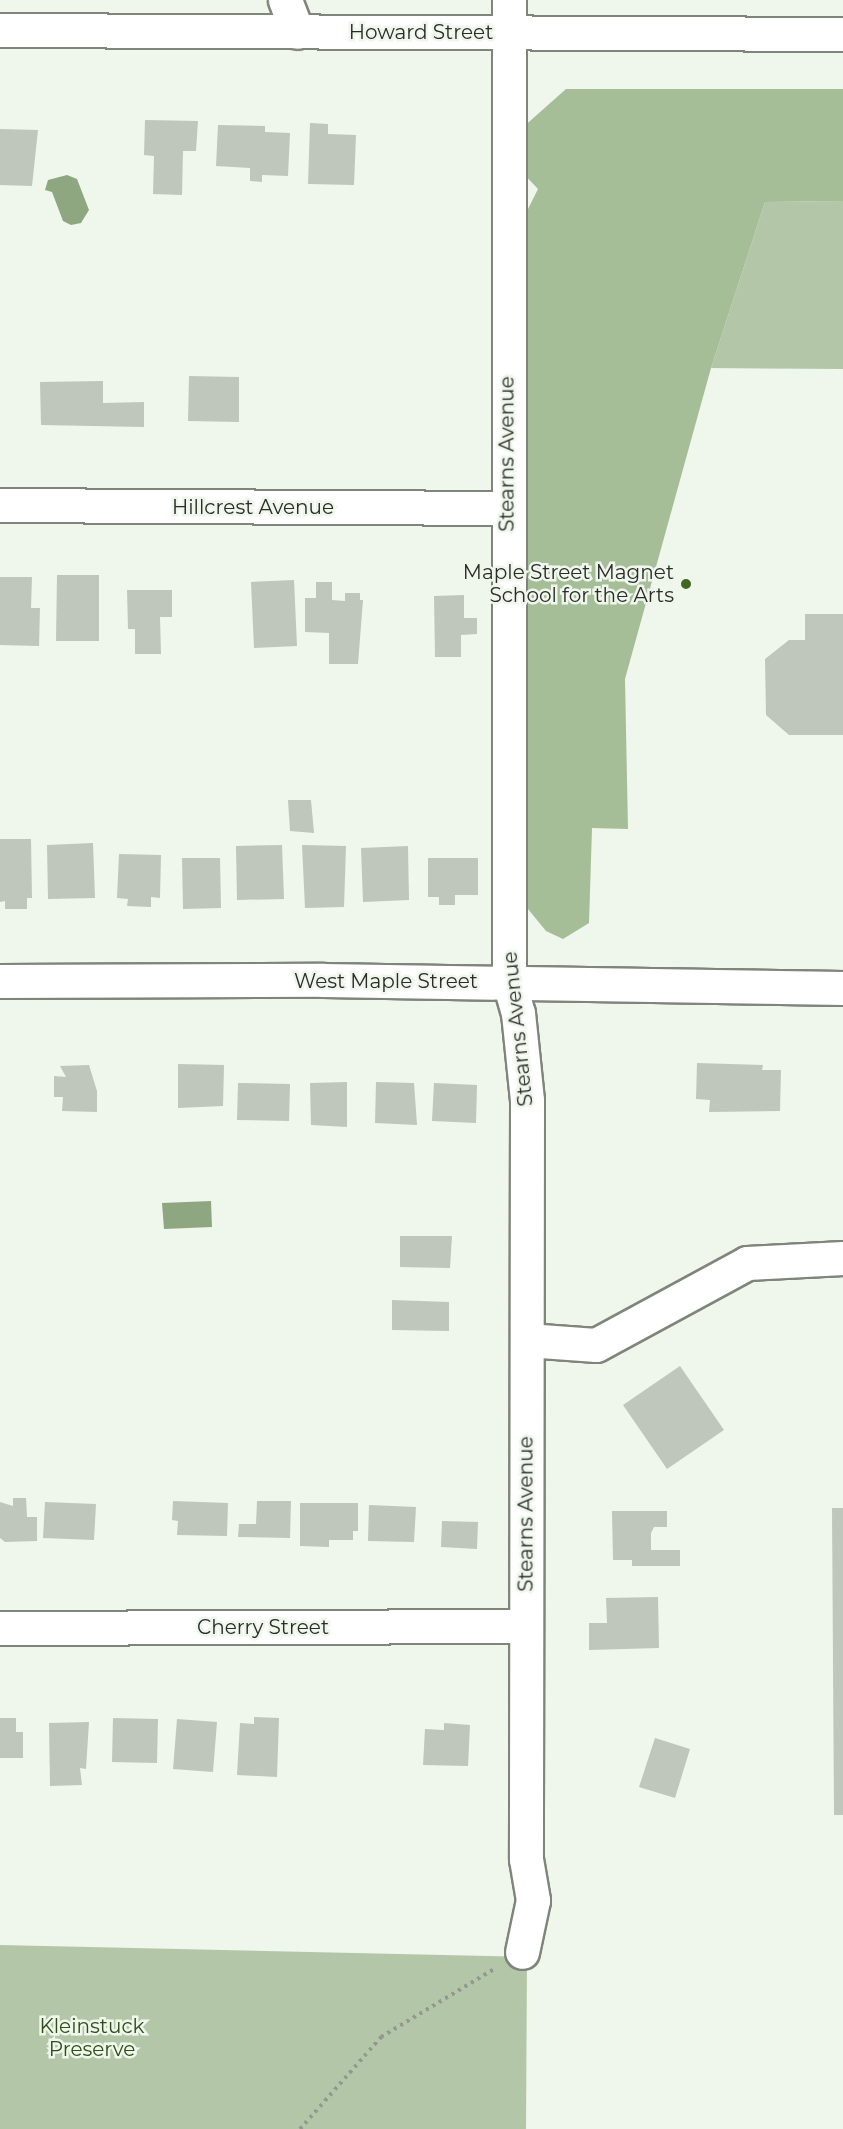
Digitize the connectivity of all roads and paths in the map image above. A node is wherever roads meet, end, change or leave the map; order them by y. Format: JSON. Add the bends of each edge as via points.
{"nodes":[{"id":1,"x":285,"y":0,"type":"edge"},
{"id":2,"x":509,"y":0,"type":"edge"},
{"id":3,"x":0,"y":30,"type":"edge"},
{"id":4,"x":297,"y":32,"type":"junction"},
{"id":5,"x":508,"y":33,"type":"junction"},
{"id":6,"x":843,"y":34,"type":"edge"},
{"id":7,"x":0,"y":505,"type":"edge"},
{"id":8,"x":507,"y":508,"type":"junction"},
{"id":9,"x":0,"y":981,"type":"edge"},
{"id":10,"x":509,"y":982,"type":"junction"},
{"id":11,"x":843,"y":988,"type":"edge"},
{"id":12,"x":843,"y":1258,"type":"edge"},
{"id":13,"x":527,"y":1340,"type":"junction"},
{"id":14,"x":526,"y":1626,"type":"junction"},
{"id":15,"x":0,"y":1628,"type":"edge"},
{"id":16,"x":522,"y":1952,"type":"joint"},
{"id":17,"x":300,"y":2129,"type":"edge"}],
"edges":[{"from":1,"to":4,"type":"street"},
{"from":2,"to":5,"type":"street","name":"Stearns Avenue"},
{"from":3,"to":4,"type":"street","name":"Howard Street"},
{"from":4,"to":5,"type":"street","name":"Howard Street"},
{"from":5,"to":6,"type":"street","name":"Howard Street"},
{"from":5,"to":8,"type":"street","name":"Stearns Avenue"},
{"from":7,"to":8,"type":"street","name":"Hillcrest Avenue"},
{"from":8,"to":10,"type":"street","name":"Stearns Avenue"},
{"from":9,"to":10,"type":"street","name":"West Maple Street"},
{"from":10,"to":11,"type":"street","name":"West Maple Street","via":[[648,988]]},
{"from":10,"to":13,"type":"street","name":"Stearns Avenue","via":[[518,1013],[527,1100]]},
{"from":12,"to":13,"type":"street","via":[[747,1263],[596,1345]]},
{"from":13,"to":14,"type":"street","name":"Stearns Avenue"},
{"from":14,"to":15,"type":"street","name":"Cherry Street"},
{"from":14,"to":16,"type":"street","name":"Stearns Avenue","via":[[526,1859],[533,1900]]},
{"from":16,"to":17,"type":"path","via":[[381,2037]]}]}
